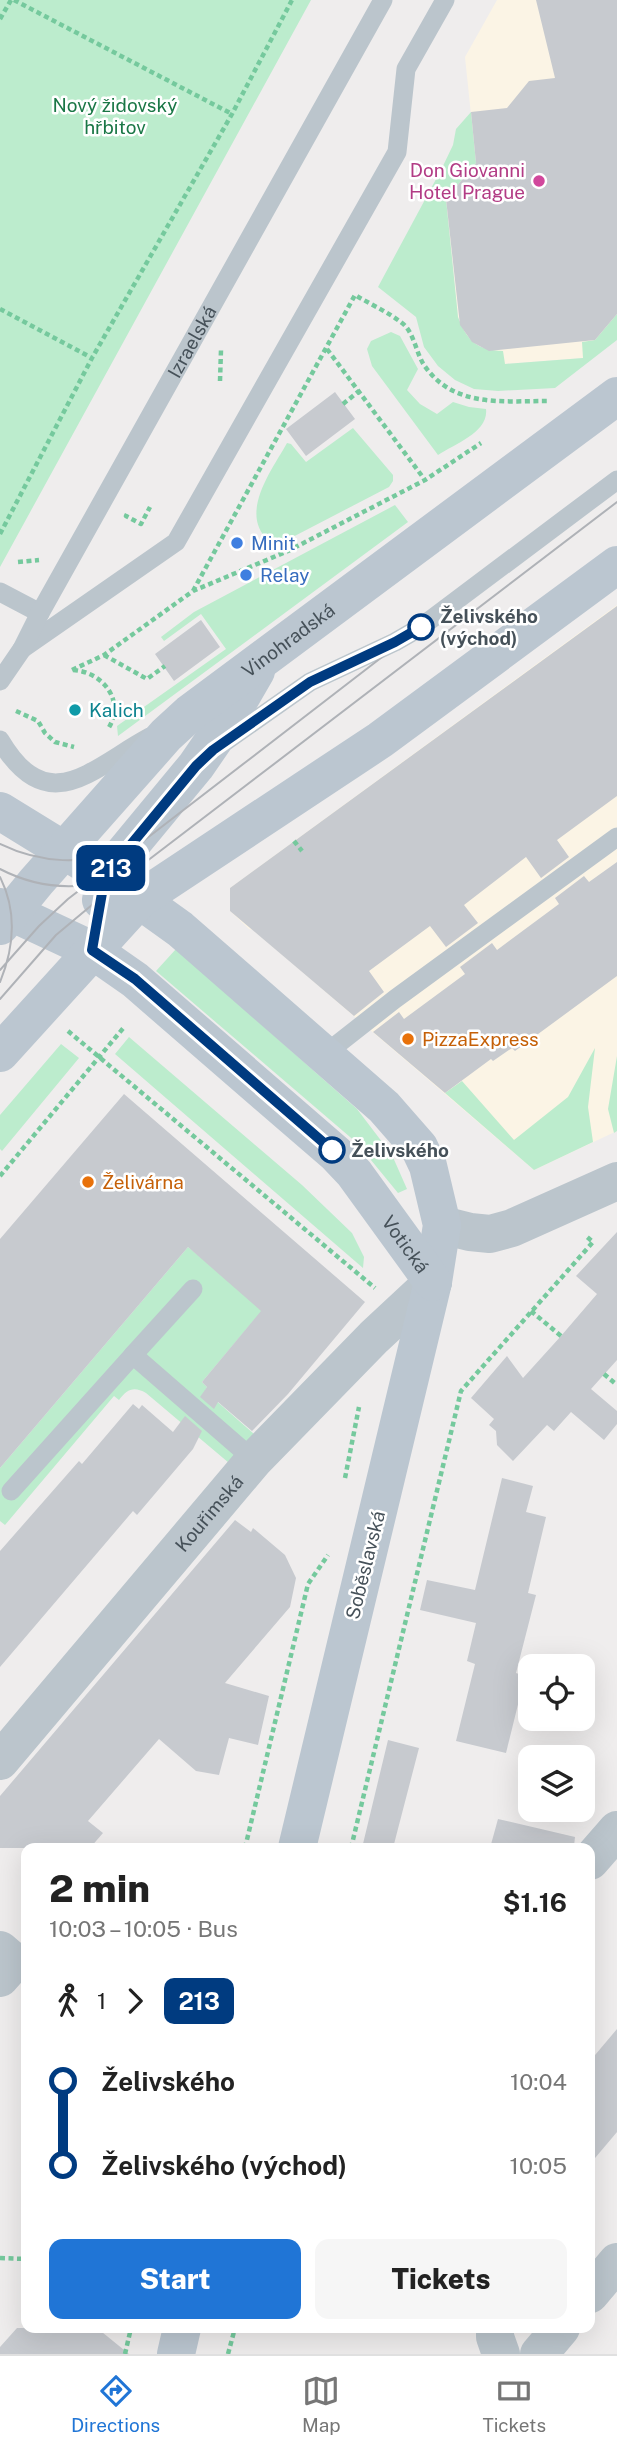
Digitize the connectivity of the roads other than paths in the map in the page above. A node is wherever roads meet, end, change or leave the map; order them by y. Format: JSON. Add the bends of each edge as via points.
{"nodes":[{"id":1,"x":383,"y":0,"type":"edge"},
{"id":2,"x":445,"y":0,"type":"edge"},
{"id":3,"x":617,"y":396,"type":"edge"},
{"id":4,"x":617,"y":480,"type":"edge"},
{"id":5,"x":617,"y":565,"type":"edge"},
{"id":6,"x":0,"y":593,"type":"edge"},
{"id":7,"x":40,"y":613,"type":"junction"},
{"id":8,"x":22,"y":649,"type":"junction"},
{"id":9,"x":264,"y":657,"type":"junction"},
{"id":10,"x":0,"y":681,"type":"edge"},
{"id":11,"x":190,"y":713,"type":"junction"},
{"id":12,"x":0,"y":740,"type":"edge"},
{"id":13,"x":196,"y":766,"type":"junction"},
{"id":14,"x":0,"y":811,"type":"edge"},
{"id":15,"x":617,"y":837,"type":"edge"},
{"id":16,"x":65,"y":850,"type":"junction"},
{"id":17,"x":105,"y":876,"type":"junction"},
{"id":18,"x":140,"y":899,"type":"junction"},
{"id":19,"x":4,"y":916,"type":"edge"},
{"id":20,"x":92,"y":950,"type":"junction"},
{"id":21,"x":0,"y":1053,"type":"edge"},
{"id":22,"x":325,"y":1054,"type":"junction"},
{"id":23,"x":617,"y":1181,"type":"edge"},
{"id":24,"x":442,"y":1225,"type":"junction"},
{"id":25,"x":433,"y":1282,"type":"junction"},
{"id":26,"x":193,"y":1289,"type":"dead end"},
{"id":27,"x":133,"y":1355,"type":"junction"},
{"id":28,"x":254,"y":1460,"type":"junction"},
{"id":29,"x":11,"y":1490,"type":"dead end"},
{"id":30,"x":0,"y":1761,"type":"edge"},
{"id":31,"x":617,"y":1830,"type":"edge"},
{"id":32,"x":298,"y":1843,"type":"edge"},
{"id":33,"x":595,"y":1855,"type":"edge"},
{"id":34,"x":0,"y":1950,"type":"edge"},
{"id":35,"x":0,"y":1978,"type":"edge"},
{"id":36,"x":617,"y":2262,"type":"edge"},
{"id":37,"x":595,"y":2288,"type":"edge"},
{"id":38,"x":181,"y":2333,"type":"edge"},
{"id":39,"x":495,"y":2333,"type":"edge"},
{"id":40,"x":557,"y":2333,"type":"edge"},
{"id":41,"x":176,"y":2354,"type":"edge"},
{"id":42,"x":501,"y":2354,"type":"edge"},
{"id":43,"x":539,"y":2354,"type":"edge"}],
"edges":[{"from":1,"to":7,"type":"lane","name":"Izraelská"},
{"from":2,"to":8,"type":"lane","via":[[406,69],[397,152],[176,542]]},
{"from":3,"to":9,"type":"main road","name":"Vinohradská"},
{"from":4,"to":13,"type":"lane","via":[[421,627],[310,682]]},
{"from":5,"to":18,"type":"main road","via":[[380,740]]},
{"from":6,"to":7,"type":"lane"},
{"from":7,"to":8,"type":"lane","name":"Izraelská"},
{"from":8,"to":10,"type":"lane","name":"Izraelská"},
{"from":9,"to":11,"type":"main road","name":"Vinohradská"},
{"from":9,"to":13,"type":"main road"},
{"from":11,"to":12,"type":"lane","via":[[97,771],[69,782],[44,781],[22,771]]},
{"from":11,"to":16,"type":"main road","name":"Vinohradská"},
{"from":13,"to":17,"type":"main road"},
{"from":14,"to":16,"type":"main road","name":"Votická"},
{"from":15,"to":22,"type":"lane"},
{"from":16,"to":17,"type":"main road","name":"Votická"},
{"from":16,"to":19,"type":"main road","name":"Vinohradská"},
{"from":17,"to":18,"type":"main road","name":"Votická"},
{"from":17,"to":20,"type":"main road"},
{"from":18,"to":20,"type":"main road"},
{"from":18,"to":22,"type":"main road","name":"Votická"},
{"from":19,"to":20,"type":"main road","name":"Votická"},
{"from":20,"to":21,"type":"main road"},
{"from":20,"to":25,"type":"main road","name":"Votická","via":[[135,979],[336,1154]]},
{"from":22,"to":24,"type":"main road","name":"Votická","via":[[384,1107],[419,1147]]},
{"from":23,"to":24,"type":"street","via":[[490,1234]]},
{"from":24,"to":25,"type":"main road","name":"Votická"},
{"from":25,"to":28,"type":"street","name":"Kouřimská"},
{"from":25,"to":32,"type":"main road","name":"Soběslavská"},
{"from":26,"to":27,"type":"lane"},
{"from":27,"to":28,"type":"lane"},
{"from":27,"to":29,"type":"lane"},
{"from":28,"to":30,"type":"street","name":"Kouřimská"},
{"from":31,"to":33,"type":"street"},
{"from":34,"to":35,"type":"street","via":[[14,1962]]},
{"from":36,"to":37,"type":"street"},
{"from":38,"to":41,"type":"main road"},
{"from":39,"to":42,"type":"street"},
{"from":40,"to":43,"type":"street"}]}
